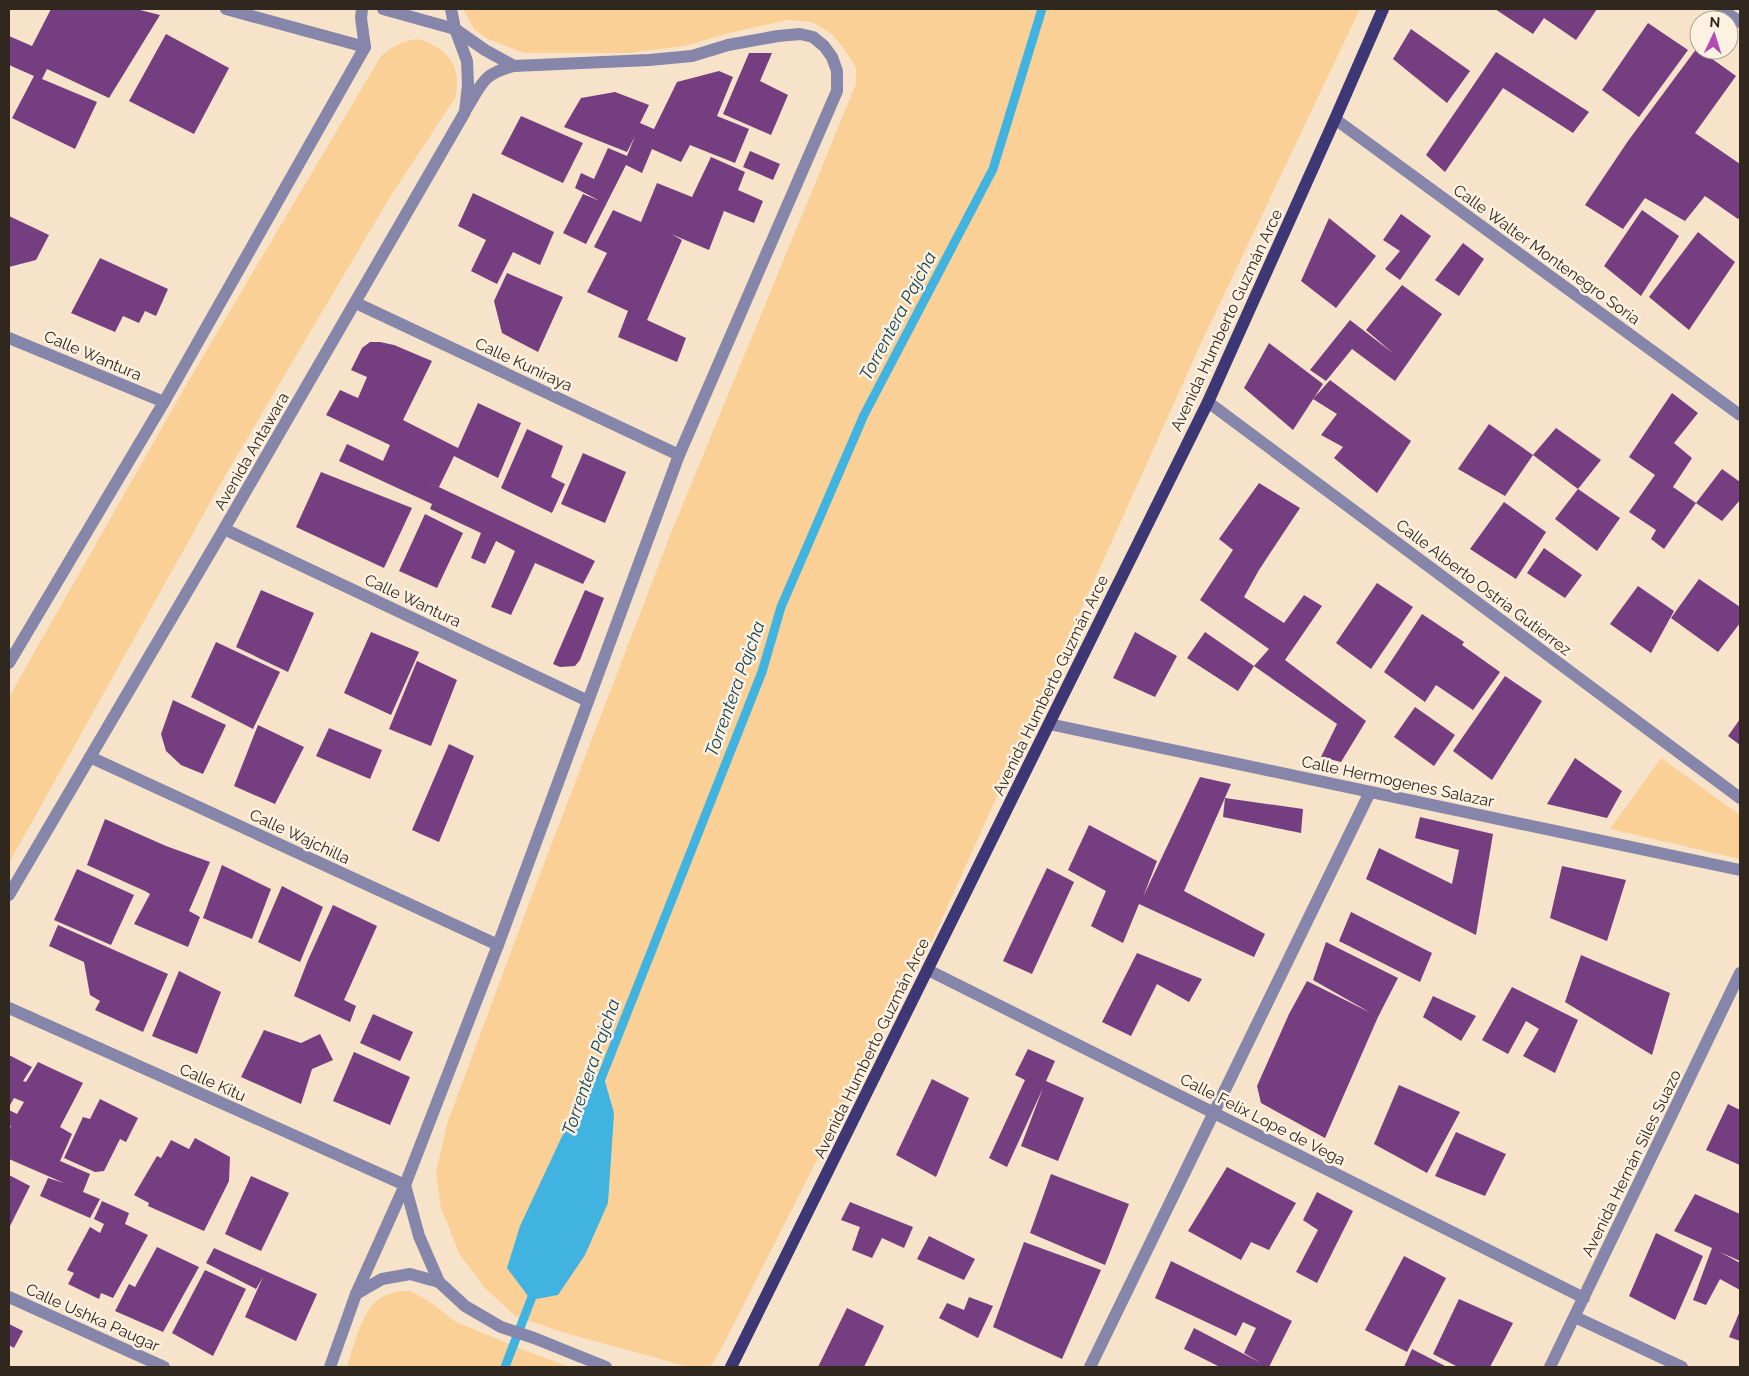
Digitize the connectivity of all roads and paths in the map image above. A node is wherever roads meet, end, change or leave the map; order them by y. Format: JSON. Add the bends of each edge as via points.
{"nodes":[{"id":1,"x":226,"y":9,"type":"edge"},
{"id":2,"x":362,"y":9,"type":"edge"},
{"id":3,"x":383,"y":9,"type":"edge"},
{"id":4,"x":451,"y":9,"type":"edge"},
{"id":5,"x":1383,"y":9,"type":"edge"},
{"id":6,"x":1721,"y":9,"type":"edge"},
{"id":7,"x":1740,"y":22,"type":"edge"},
{"id":8,"x":455,"y":29,"type":"junction"},
{"id":9,"x":365,"y":47,"type":"junction"},
{"id":10,"x":514,"y":66,"type":"junction"},
{"id":11,"x":464,"y":112,"type":"junction"},
{"id":12,"x":1336,"y":119,"type":"junction"},
{"id":13,"x":356,"y":303,"type":"junction"},
{"id":14,"x":9,"y":338,"type":"edge"},
{"id":15,"x":164,"y":402,"type":"junction"},
{"id":16,"x":1208,"y":402,"type":"junction"},
{"id":17,"x":1740,"y":415,"type":"edge"},
{"id":18,"x":679,"y":455,"type":"junction"},
{"id":19,"x":224,"y":529,"type":"junction"},
{"id":20,"x":9,"y":662,"type":"edge"},
{"id":21,"x":588,"y":701,"type":"junction"},
{"id":22,"x":1049,"y":724,"type":"junction"},
{"id":23,"x":90,"y":757,"type":"junction"},
{"id":24,"x":1370,"y":792,"type":"junction"},
{"id":25,"x":1740,"y":798,"type":"edge"},
{"id":26,"x":1740,"y":870,"type":"edge"},
{"id":27,"x":9,"y":895,"type":"edge"},
{"id":28,"x":498,"y":945,"type":"junction"},
{"id":29,"x":928,"y":970,"type":"junction"},
{"id":30,"x":1740,"y":973,"type":"edge"},
{"id":31,"x":9,"y":1008,"type":"edge"},
{"id":32,"x":1214,"y":1113,"type":"junction"},
{"id":33,"x":405,"y":1185,"type":"junction"},
{"id":34,"x":439,"y":1282,"type":"junction"},
{"id":35,"x":356,"y":1294,"type":"junction"},
{"id":36,"x":9,"y":1297,"type":"edge"},
{"id":37,"x":1584,"y":1298,"type":"junction"},
{"id":38,"x":1575,"y":1317,"type":"junction"},
{"id":39,"x":164,"y":1367,"type":"edge"},
{"id":40,"x":330,"y":1367,"type":"edge"},
{"id":41,"x":606,"y":1367,"type":"edge"},
{"id":42,"x":731,"y":1367,"type":"edge"},
{"id":43,"x":1090,"y":1367,"type":"edge"},
{"id":44,"x":1550,"y":1367,"type":"edge"},
{"id":45,"x":1682,"y":1367,"type":"edge"}],
"edges":[{"from":1,"to":9,"type":"street"},
{"from":2,"to":9,"type":"street"},
{"from":3,"to":8,"type":"street"},
{"from":4,"to":8,"type":"street","name":"Avenida Antawara"},
{"from":5,"to":12,"type":"main road","name":"Avenida Humberto Guzmán Arce"},
{"from":6,"to":7,"type":"street"},
{"from":8,"to":10,"type":"street"},
{"from":8,"to":11,"type":"street","name":"Avenida Antawara","via":[[467,62]]},
{"from":9,"to":15,"type":"street"},
{"from":10,"to":11,"type":"street","via":[[496,70],[481,83]]},
{"from":10,"to":18,"type":"street","via":[[595,64],[692,56],[759,39],[800,34],[813,37],[832,57],[837,71],[837,91]]},
{"from":11,"to":13,"type":"street","name":"Avenida Antawara"},
{"from":12,"to":16,"type":"main road","name":"Avenida Humberto Guzmán Arce"},
{"from":12,"to":17,"type":"street","name":"Calle Walter Montenegro Soria"},
{"from":13,"to":18,"type":"street","name":"Calle Kuniraya"},
{"from":13,"to":19,"type":"street","name":"Avenida Antawara"},
{"from":14,"to":15,"type":"street","name":"Calle Wantura"},
{"from":15,"to":20,"type":"street"},
{"from":16,"to":22,"type":"main road","name":"Avenida Humberto Guzmán Arce"},
{"from":16,"to":25,"type":"street","name":"Calle Alberto Ostria Gutierrez"},
{"from":18,"to":21,"type":"street"},
{"from":19,"to":21,"type":"street","name":"Calle Wantura"},
{"from":19,"to":23,"type":"street","name":"Avenida Antawara"},
{"from":21,"to":28,"type":"street"},
{"from":22,"to":24,"type":"street","name":"Calle Hermogenes Salazar"},
{"from":22,"to":29,"type":"main road","name":"Avenida Humberto Guzmán Arce"},
{"from":23,"to":27,"type":"street","name":"Avenida Antawara"},
{"from":23,"to":28,"type":"street","name":"Calle Wajchilla"},
{"from":24,"to":26,"type":"street","name":"Calle Hermogenes Salazar"},
{"from":24,"to":32,"type":"street"},
{"from":28,"to":33,"type":"street"},
{"from":29,"to":32,"type":"street","name":"Calle Felix Lope de Vega"},
{"from":29,"to":42,"type":"main road","name":"Avenida Humberto Guzmán Arce"},
{"from":30,"to":37,"type":"street","name":"Avenida Hernán Siles Suazo"},
{"from":31,"to":33,"type":"street","name":"Calle Kitu"},
{"from":32,"to":37,"type":"street","name":"Calle Felix Lope de Vega"},
{"from":32,"to":43,"type":"street"},
{"from":33,"to":34,"type":"street","via":[[419,1236]]},
{"from":33,"to":35,"type":"street"},
{"from":34,"to":35,"type":"street","via":[[410,1274],[382,1279]]},
{"from":34,"to":41,"type":"street","via":[[465,1306],[501,1327]]},
{"from":35,"to":40,"type":"street"},
{"from":36,"to":39,"type":"street","name":"Calle Ushka Paugar"},
{"from":37,"to":38,"type":"street","name":"Avenida Hernán Siles Suazo"},
{"from":38,"to":44,"type":"street","name":"Avenida Hernán Siles Suazo"},
{"from":38,"to":45,"type":"street"}]}
